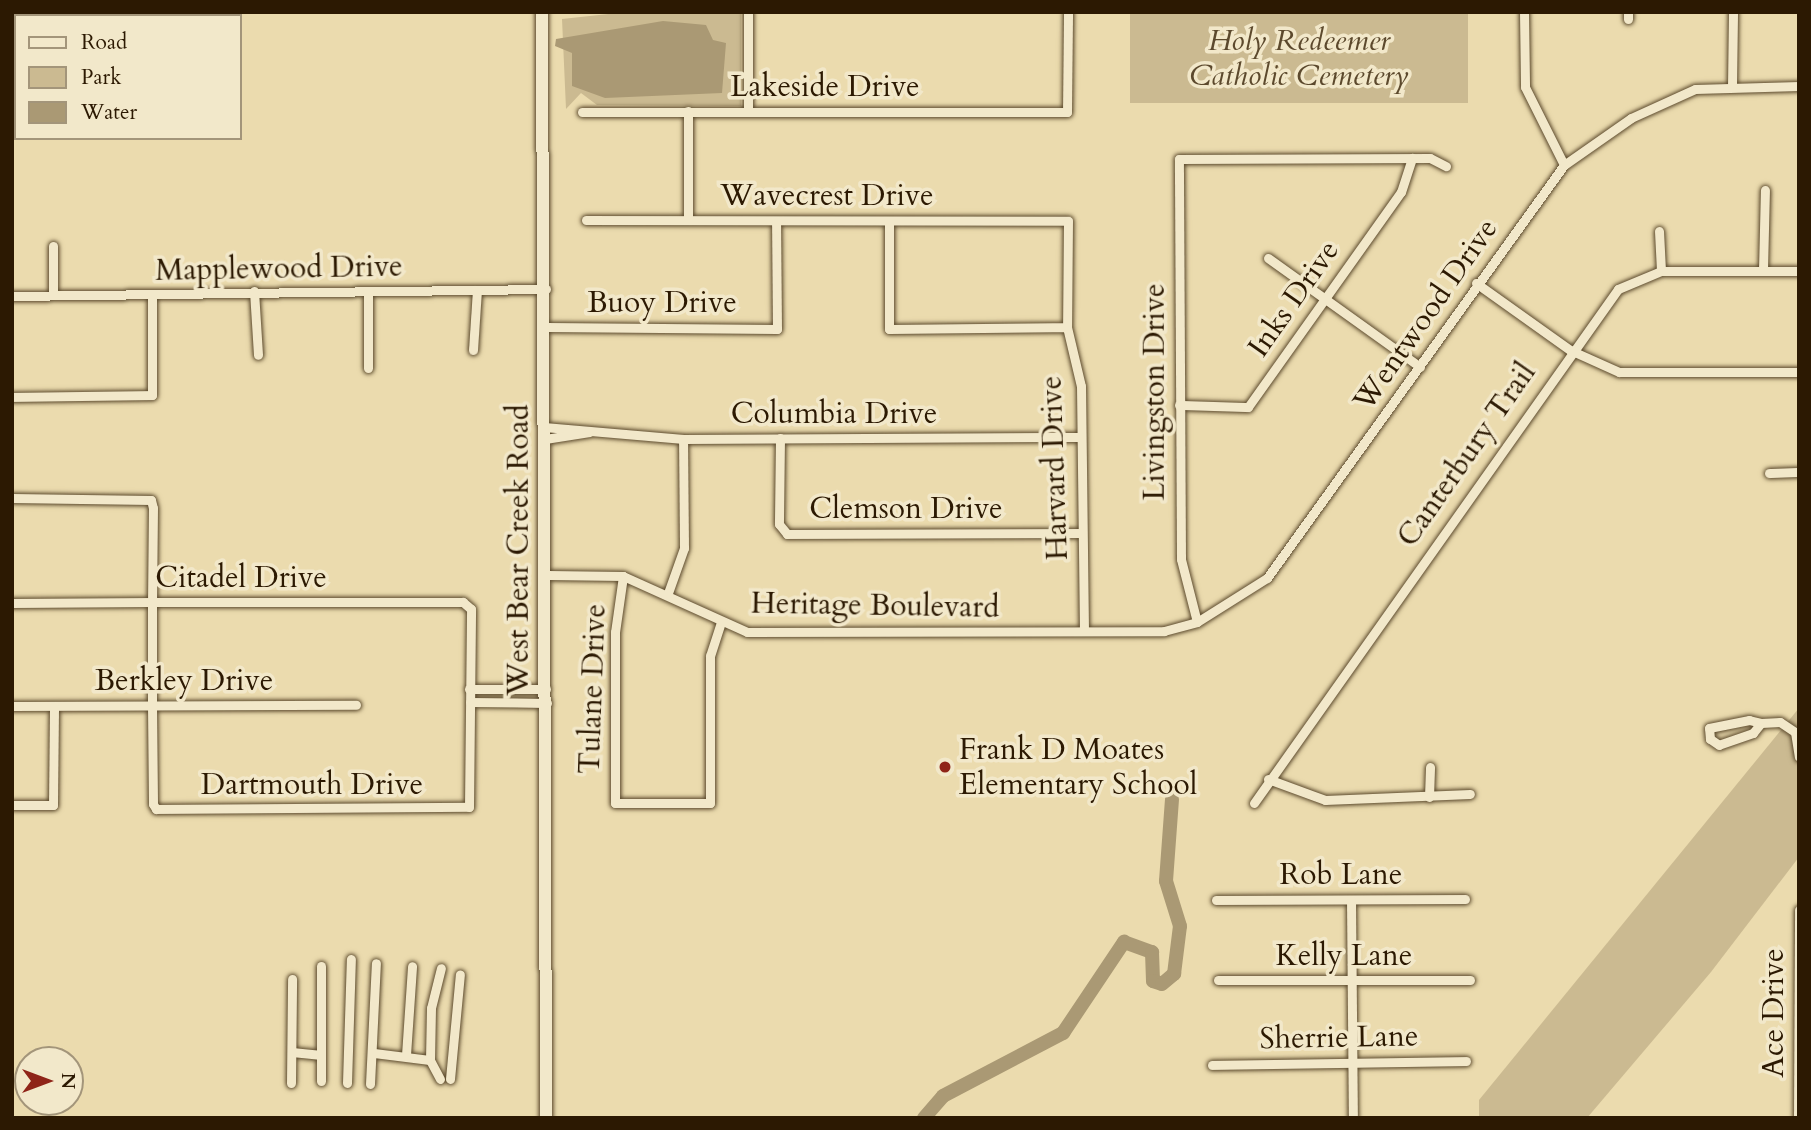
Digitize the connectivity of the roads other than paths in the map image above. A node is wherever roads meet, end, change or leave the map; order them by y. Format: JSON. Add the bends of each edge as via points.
{"nodes":[{"id":1,"x":542,"y":12,"type":"edge"},
{"id":2,"x":748,"y":12,"type":"edge"},
{"id":3,"x":1068,"y":12,"type":"edge"},
{"id":4,"x":1524,"y":12,"type":"edge"},
{"id":5,"x":1733,"y":12,"type":"edge"},
{"id":6,"x":1732,"y":86,"type":"junction"},
{"id":7,"x":1799,"y":86,"type":"edge"},
{"id":8,"x":688,"y":111,"type":"junction"},
{"id":9,"x":748,"y":111,"type":"junction"},
{"id":10,"x":582,"y":112,"type":"dead end"},
{"id":11,"x":1412,"y":158,"type":"junction"},
{"id":12,"x":1564,"y":165,"type":"junction"},
{"id":13,"x":1446,"y":166,"type":"dead end"},
{"id":14,"x":1765,"y":190,"type":"dead end"},
{"id":15,"x":586,"y":220,"type":"dead end"},
{"id":16,"x":688,"y":220,"type":"junction"},
{"id":17,"x":776,"y":221,"type":"junction"},
{"id":18,"x":889,"y":221,"type":"junction"},
{"id":19,"x":1068,"y":221,"type":"joint"},
{"id":20,"x":1659,"y":231,"type":"dead end"},
{"id":21,"x":53,"y":246,"type":"dead end"},
{"id":22,"x":1268,"y":258,"type":"dead end"},
{"id":23,"x":1762,"y":270,"type":"junction"},
{"id":24,"x":1661,"y":271,"type":"junction"},
{"id":25,"x":1799,"y":271,"type":"edge"},
{"id":26,"x":1476,"y":284,"type":"junction"},
{"id":27,"x":546,"y":289,"type":"junction"},
{"id":28,"x":477,"y":290,"type":"junction"},
{"id":29,"x":254,"y":291,"type":"junction"},
{"id":30,"x":368,"y":293,"type":"junction"},
{"id":31,"x":53,"y":295,"type":"junction"},
{"id":32,"x":152,"y":295,"type":"junction"},
{"id":33,"x":12,"y":296,"type":"edge"},
{"id":34,"x":1325,"y":298,"type":"junction"},
{"id":35,"x":546,"y":327,"type":"junction"},
{"id":36,"x":1067,"y":327,"type":"junction"},
{"id":37,"x":472,"y":350,"type":"dead end"},
{"id":38,"x":1570,"y":350,"type":"junction"},
{"id":39,"x":258,"y":355,"type":"dead end"},
{"id":40,"x":1420,"y":366,"type":"junction"},
{"id":41,"x":368,"y":368,"type":"dead end"},
{"id":42,"x":1799,"y":372,"type":"edge"},
{"id":43,"x":12,"y":397,"type":"edge"},
{"id":44,"x":1179,"y":405,"type":"junction"},
{"id":45,"x":545,"y":433,"type":"junction"},
{"id":46,"x":780,"y":438,"type":"junction"},
{"id":47,"x":1080,"y":438,"type":"junction"},
{"id":48,"x":683,"y":439,"type":"junction"},
{"id":49,"x":1799,"y":472,"type":"edge"},
{"id":50,"x":1769,"y":473,"type":"dead end"},
{"id":51,"x":12,"y":498,"type":"edge"},
{"id":52,"x":1082,"y":533,"type":"junction"},
{"id":53,"x":548,"y":575,"type":"junction"},
{"id":54,"x":623,"y":576,"type":"junction"},
{"id":55,"x":668,"y":593,"type":"junction"},
{"id":56,"x":12,"y":603,"type":"edge"},
{"id":57,"x":152,"y":603,"type":"junction"},
{"id":58,"x":1197,"y":622,"type":"junction"},
{"id":59,"x":721,"y":624,"type":"junction"},
{"id":60,"x":1084,"y":630,"type":"junction"},
{"id":61,"x":1130,"y":631,"type":"joint"},
{"id":62,"x":469,"y":688,"type":"junction"},
{"id":63,"x":546,"y":696,"type":"junction"},
{"id":64,"x":470,"y":702,"type":"junction"},
{"id":65,"x":54,"y":705,"type":"junction"},
{"id":66,"x":152,"y":705,"type":"junction"},
{"id":67,"x":356,"y":705,"type":"dead end"},
{"id":68,"x":12,"y":706,"type":"edge"},
{"id":69,"x":1761,"y":723,"type":"junction"},
{"id":70,"x":1799,"y":757,"type":"edge"},
{"id":71,"x":1430,"y":767,"type":"dead end"},
{"id":72,"x":1268,"y":779,"type":"junction"},
{"id":73,"x":1470,"y":794,"type":"dead end"},
{"id":74,"x":1429,"y":797,"type":"junction"},
{"id":75,"x":1254,"y":803,"type":"dead end"},
{"id":76,"x":12,"y":806,"type":"edge"},
{"id":77,"x":1465,"y":899,"type":"dead end"},
{"id":78,"x":1216,"y":900,"type":"dead end"},
{"id":79,"x":1351,"y":900,"type":"junction"},
{"id":80,"x":1799,"y":909,"type":"edge"},
{"id":81,"x":351,"y":959,"type":"dead end"},
{"id":82,"x":376,"y":963,"type":"dead end"},
{"id":83,"x":321,"y":966,"type":"dead end"},
{"id":84,"x":412,"y":966,"type":"dead end"},
{"id":85,"x":441,"y":968,"type":"dead end"},
{"id":86,"x":460,"y":974,"type":"dead end"},
{"id":87,"x":292,"y":979,"type":"dead end"},
{"id":88,"x":1218,"y":980,"type":"dead end"},
{"id":89,"x":1470,"y":980,"type":"dead end"},
{"id":90,"x":1352,"y":982,"type":"junction"},
{"id":91,"x":292,"y":1052,"type":"junction"},
{"id":92,"x":374,"y":1053,"type":"junction"},
{"id":93,"x":319,"y":1055,"type":"junction"},
{"id":94,"x":406,"y":1055,"type":"junction"},
{"id":95,"x":430,"y":1060,"type":"junction"},
{"id":96,"x":1466,"y":1061,"type":"dead end"},
{"id":97,"x":1353,"y":1062,"type":"junction"},
{"id":98,"x":1212,"y":1065,"type":"dead end"},
{"id":99,"x":321,"y":1081,"type":"dead end"},
{"id":100,"x":291,"y":1083,"type":"dead end"},
{"id":101,"x":347,"y":1083,"type":"dead end"},
{"id":102,"x":370,"y":1084,"type":"dead end"},
{"id":103,"x":546,"y":1088,"type":"junction"},
{"id":104,"x":541,"y":1118,"type":"edge"},
{"id":105,"x":546,"y":1118,"type":"edge"},
{"id":106,"x":1353,"y":1118,"type":"edge"},
{"id":107,"x":1798,"y":1118,"type":"edge"}],
"edges":[{"from":1,"to":27,"type":"main road","name":"West Bear Creek Road"},
{"from":2,"to":9,"type":"street"},
{"from":3,"to":9,"type":"street","name":"Lakeside Drive","via":[[1067,112]]},
{"from":4,"to":12,"type":"street","via":[[1524,87]]},
{"from":5,"to":6,"type":"street"},
{"from":6,"to":7,"type":"street","name":"Wentwood Drive"},
{"from":6,"to":12,"type":"street","name":"Wentwood Drive","via":[[1678,95]]},
{"from":8,"to":9,"type":"street","name":"Lakeside Drive"},
{"from":8,"to":10,"type":"street","name":"Lakeside Drive"},
{"from":8,"to":16,"type":"street"},
{"from":11,"to":13,"type":"street"},
{"from":11,"to":34,"type":"street","name":"Inks Drive","via":[[1401,192]]},
{"from":11,"to":44,"type":"street","name":"Livingston Drive","via":[[1179,159]]},
{"from":12,"to":26,"type":"street","name":"Wentwood Drive"},
{"from":14,"to":23,"type":"street"},
{"from":15,"to":16,"type":"street","name":"Wavecrest Drive"},
{"from":16,"to":17,"type":"street","name":"Wavecrest Drive"},
{"from":17,"to":18,"type":"street","name":"Wavecrest Drive"},
{"from":17,"to":35,"type":"street","name":"Buoy Drive","via":[[777,329]]},
{"from":18,"to":19,"type":"street","name":"Wavecrest Drive"},
{"from":18,"to":36,"type":"street","via":[[888,329]]},
{"from":19,"to":36,"type":"street","name":"Harvard Drive"},
{"from":20,"to":24,"type":"street"},
{"from":21,"to":31,"type":"street"},
{"from":22,"to":34,"type":"street"},
{"from":23,"to":24,"type":"street","name":"Canterbury Trail"},
{"from":23,"to":25,"type":"street","name":"Canterbury Trail"},
{"from":24,"to":38,"type":"street","name":"Canterbury Trail","via":[[1618,289]]},
{"from":26,"to":38,"type":"street"},
{"from":26,"to":40,"type":"street","name":"Wentwood Drive"},
{"from":27,"to":28,"type":"street","name":"Mapplewood Drive"},
{"from":27,"to":35,"type":"main road","name":"West Bear Creek Road"},
{"from":28,"to":30,"type":"street","name":"Mapplewood Drive"},
{"from":28,"to":37,"type":"street"},
{"from":29,"to":30,"type":"street","name":"Mapplewood Drive"},
{"from":29,"to":32,"type":"street","name":"Mapplewood Drive"},
{"from":29,"to":39,"type":"street"},
{"from":30,"to":41,"type":"street"},
{"from":31,"to":32,"type":"street","name":"Mapplewood Drive"},
{"from":31,"to":33,"type":"street","name":"Mapplewood Drive"},
{"from":32,"to":43,"type":"street","via":[[152,395]]},
{"from":34,"to":40,"type":"street"},
{"from":34,"to":44,"type":"street","name":"Inks Drive","via":[[1248,407]]},
{"from":35,"to":45,"type":"main road","name":"West Bear Creek Road"},
{"from":36,"to":47,"type":"street","name":"Harvard Drive","via":[[1081,386]]},
{"from":38,"to":42,"type":"street","via":[[1619,372]]},
{"from":38,"to":72,"type":"street","name":"Canterbury Trail"},
{"from":40,"to":58,"type":"street","name":"Wentwood Drive","via":[[1267,578]]},
{"from":44,"to":58,"type":"street","name":"Livingston Drive","via":[[1181,559]]},
{"from":45,"to":48,"type":"street","name":"Columbia Drive"},
{"from":45,"to":53,"type":"main road","name":"West Bear Creek Road"},
{"from":46,"to":47,"type":"street","name":"Columbia Drive"},
{"from":46,"to":48,"type":"street","name":"Columbia Drive"},
{"from":46,"to":52,"type":"street","name":"Clemson Drive","via":[[779,524],[787,534]]},
{"from":47,"to":52,"type":"street","name":"Harvard Drive"},
{"from":48,"to":55,"type":"street","via":[[684,548]]},
{"from":49,"to":50,"type":"street"},
{"from":51,"to":57,"type":"street","via":[[151,500]]},
{"from":52,"to":60,"type":"street","name":"Harvard Drive"},
{"from":53,"to":54,"type":"street","name":"Heritage Boulevard"},
{"from":53,"to":63,"type":"main road","name":"West Bear Creek Road"},
{"from":54,"to":55,"type":"street","name":"Heritage Boulevard"},
{"from":54,"to":59,"type":"street","name":"Tulane Drive","via":[[615,632],[615,803],[710,803],[710,656]]},
{"from":55,"to":59,"type":"street","name":"Heritage Boulevard"},
{"from":56,"to":57,"type":"street","name":"Citadel Drive"},
{"from":57,"to":62,"type":"street","name":"Citadel Drive","via":[[468,604]]},
{"from":57,"to":66,"type":"street"},
{"from":58,"to":61,"type":"street","name":"Wentwood Drive"},
{"from":59,"to":60,"type":"street","name":"Heritage Boulevard","via":[[747,632]]},
{"from":60,"to":61,"type":"street","name":"Heritage Boulevard"},
{"from":62,"to":63,"type":"street"},
{"from":62,"to":64,"type":"street"},
{"from":63,"to":64,"type":"street"},
{"from":63,"to":103,"type":"main road","name":"West Bear Creek Road"},
{"from":64,"to":66,"type":"street","name":"Dartmouth Drive","via":[[469,807],[156,809]]},
{"from":65,"to":66,"type":"street","name":"Berkley Drive"},
{"from":65,"to":68,"type":"street","name":"Berkley Drive"},
{"from":65,"to":76,"type":"street","via":[[53,805]]},
{"from":66,"to":67,"type":"street","name":"Berkley Drive"},
{"from":69,"to":69,"type":"street","via":[[1709,728],[1710,739],[1719,745],[1740,740]]},
{"from":69,"to":70,"type":"street","via":[[1780,722],[1795,732]]},
{"from":71,"to":74,"type":"street"},
{"from":72,"to":74,"type":"street","via":[[1325,800]]},
{"from":72,"to":75,"type":"street","name":"Canterbury Trail"},
{"from":73,"to":74,"type":"street"},
{"from":77,"to":79,"type":"street","name":"Rob Lane"},
{"from":78,"to":79,"type":"street","name":"Rob Lane"},
{"from":79,"to":90,"type":"street"},
{"from":80,"to":107,"type":"street","name":"Ace Drive"},
{"from":81,"to":101,"type":"street"},
{"from":82,"to":92,"type":"street"},
{"from":83,"to":93,"type":"street"},
{"from":84,"to":94,"type":"street"},
{"from":85,"to":95,"type":"street","via":[[431,1008]]},
{"from":86,"to":95,"type":"street","via":[[445,1079]]},
{"from":87,"to":91,"type":"street"},
{"from":88,"to":90,"type":"street","name":"Kelly Lane"},
{"from":89,"to":90,"type":"street","name":"Kelly Lane"},
{"from":90,"to":97,"type":"street"},
{"from":91,"to":93,"type":"street"},
{"from":91,"to":100,"type":"street"},
{"from":92,"to":94,"type":"street"},
{"from":92,"to":102,"type":"street"},
{"from":93,"to":99,"type":"street"},
{"from":94,"to":95,"type":"street"},
{"from":96,"to":97,"type":"street","name":"Sherrie Lane"},
{"from":97,"to":98,"type":"street","name":"Sherrie Lane"},
{"from":97,"to":106,"type":"street"},
{"from":103,"to":104,"type":"main road","name":"West Bear Creek Road"},
{"from":103,"to":105,"type":"main road","name":"West Bear Creek Road"}]}
